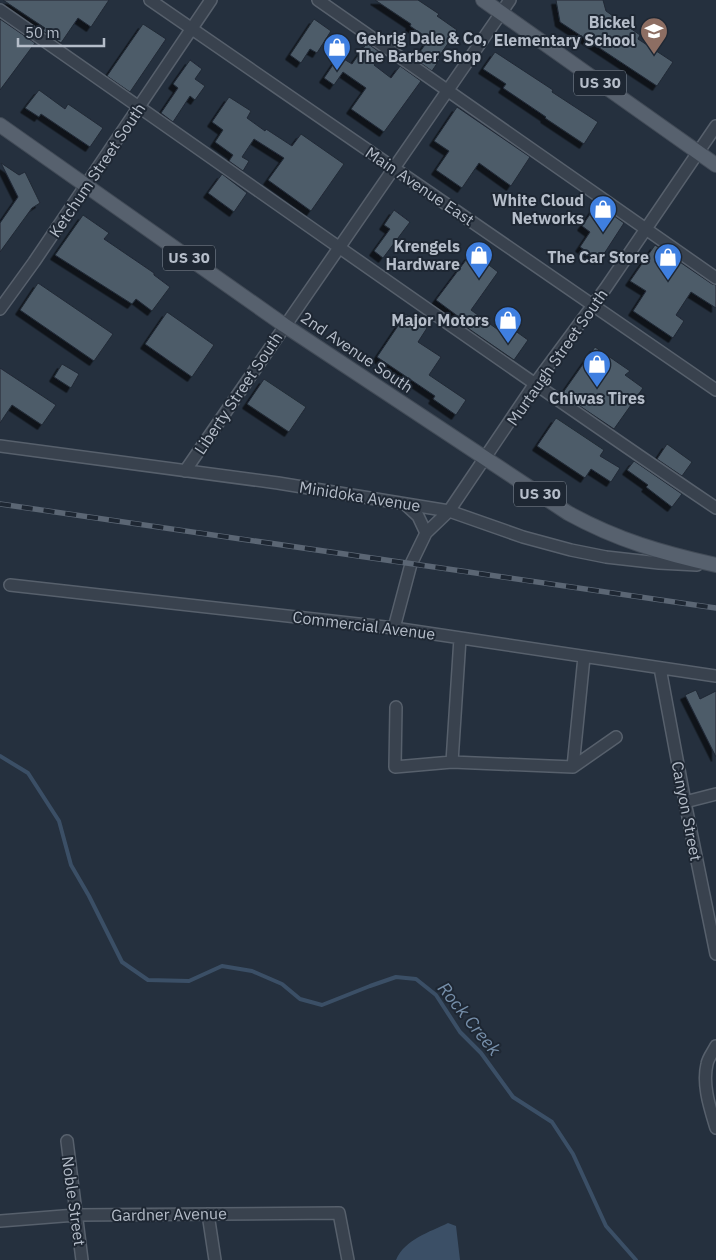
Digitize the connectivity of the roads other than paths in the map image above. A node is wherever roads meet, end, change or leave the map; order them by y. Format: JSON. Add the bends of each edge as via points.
{"nodes":[{"id":1,"x":150,"y":0,"type":"edge"},
{"id":2,"x":211,"y":0,"type":"edge"},
{"id":3,"x":318,"y":0,"type":"edge"},
{"id":4,"x":483,"y":0,"type":"edge"},
{"id":5,"x":510,"y":0,"type":"edge"},
{"id":6,"x":0,"y":10,"type":"edge"},
{"id":7,"x":501,"y":12,"type":"junction"},
{"id":8,"x":191,"y":29,"type":"junction"},
{"id":9,"x":446,"y":91,"type":"junction"},
{"id":10,"x":139,"y":107,"type":"junction"},
{"id":11,"x":0,"y":125,"type":"edge"},
{"id":12,"x":716,"y":126,"type":"edge"},
{"id":13,"x":697,"y":152,"type":"junction"},
{"id":14,"x":716,"y":165,"type":"edge"},
{"id":15,"x":393,"y":168,"type":"junction"},
{"id":16,"x":86,"y":184,"type":"junction"},
{"id":17,"x":645,"y":230,"type":"junction"},
{"id":18,"x":339,"y":246,"type":"junction"},
{"id":19,"x":716,"y":278,"type":"edge"},
{"id":20,"x":593,"y":305,"type":"junction"},
{"id":21,"x":0,"y":309,"type":"edge"},
{"id":22,"x":284,"y":325,"type":"junction"},
{"id":23,"x":534,"y":385,"type":"junction"},
{"id":24,"x":716,"y":390,"type":"edge"},
{"id":25,"x":0,"y":446,"type":"edge"},
{"id":26,"x":486,"y":458,"type":"junction"},
{"id":27,"x":185,"y":470,"type":"junction"},
{"id":28,"x":405,"y":504,"type":"junction"},
{"id":29,"x":716,"y":508,"type":"edge"},
{"id":30,"x":449,"y":511,"type":"junction"},
{"id":31,"x":426,"y":533,"type":"junction"},
{"id":32,"x":716,"y":565,"type":"edge"},
{"id":33,"x":10,"y":584,"type":"dead end"},
{"id":34,"x":394,"y":628,"type":"junction"},
{"id":35,"x":460,"y":638,"type":"junction"},
{"id":36,"x":584,"y":657,"type":"junction"},
{"id":37,"x":660,"y":668,"type":"junction"},
{"id":38,"x":716,"y":676,"type":"edge"},
{"id":39,"x":396,"y":707,"type":"dead end"},
{"id":40,"x":616,"y":737,"type":"dead end"},
{"id":41,"x":452,"y":762,"type":"junction"},
{"id":42,"x":573,"y":767,"type":"junction"},
{"id":43,"x":716,"y":794,"type":"edge"},
{"id":44,"x":685,"y":802,"type":"junction"},
{"id":45,"x":716,"y":954,"type":"edge"},
{"id":46,"x":716,"y":1046,"type":"edge"},
{"id":47,"x":716,"y":1128,"type":"edge"},
{"id":48,"x":67,"y":1141,"type":"dead end"},
{"id":49,"x":208,"y":1214,"type":"junction"},
{"id":50,"x":76,"y":1215,"type":"junction"},
{"id":51,"x":0,"y":1221,"type":"edge"},
{"id":52,"x":82,"y":1260,"type":"edge"},
{"id":53,"x":215,"y":1260,"type":"edge"},
{"id":54,"x":348,"y":1260,"type":"edge"}],
"edges":[{"from":1,"to":8,"type":"street","name":"Main Avenue East"},
{"from":2,"to":8,"type":"street","name":"Ketchum Street South"},
{"from":3,"to":9,"type":"street"},
{"from":4,"to":7,"type":"main road","number":"US 30"},
{"from":5,"to":7,"type":"street","name":"Liberty Street South"},
{"from":6,"to":10,"type":"street"},
{"from":7,"to":9,"type":"street","name":"Liberty Street South"},
{"from":7,"to":13,"type":"main road","number":"US 30"},
{"from":8,"to":10,"type":"street","name":"Ketchum Street South"},
{"from":8,"to":15,"type":"street","name":"Main Avenue East"},
{"from":9,"to":15,"type":"street","name":"Liberty Street South"},
{"from":9,"to":17,"type":"street"},
{"from":10,"to":16,"type":"street","name":"Ketchum Street South"},
{"from":10,"to":18,"type":"street"},
{"from":11,"to":16,"type":"main road","name":"2nd Avenue South","number":"US 30"},
{"from":12,"to":13,"type":"street","name":"Murtaugh Street South"},
{"from":13,"to":14,"type":"main road","number":"US 30"},
{"from":13,"to":17,"type":"street","name":"Murtaugh Street South"},
{"from":15,"to":18,"type":"street","name":"Liberty Street South"},
{"from":15,"to":20,"type":"street","name":"Main Avenue East"},
{"from":16,"to":21,"type":"street","name":"Ketchum Street South"},
{"from":16,"to":22,"type":"main road","name":"2nd Avenue South","number":"US 30"},
{"from":17,"to":19,"type":"street"},
{"from":17,"to":20,"type":"street","name":"Murtaugh Street South"},
{"from":18,"to":22,"type":"street","name":"Liberty Street South"},
{"from":18,"to":23,"type":"street"},
{"from":20,"to":23,"type":"street","name":"Murtaugh Street South"},
{"from":20,"to":24,"type":"street","name":"Main Avenue East"},
{"from":22,"to":26,"type":"main road","name":"2nd Avenue South","number":"US 30"},
{"from":22,"to":27,"type":"street","name":"Liberty Street South"},
{"from":23,"to":26,"type":"street","name":"Murtaugh Street South"},
{"from":23,"to":29,"type":"street"},
{"from":25,"to":27,"type":"street","name":"Minidoka Avenue"},
{"from":26,"to":30,"type":"street","name":"Murtaugh Street South"},
{"from":26,"to":32,"type":"main road","name":"2nd Avenue South","number":"US 30","via":[[596,529],[637,545]]},
{"from":27,"to":28,"type":"street","name":"Minidoka Avenue"},
{"from":28,"to":30,"type":"street","name":"Minidoka Avenue"},
{"from":28,"to":31,"type":"street","via":[[418,516]]},
{"from":30,"to":31,"type":"street","name":"Murtaugh Street South"},
{"from":30,"to":32,"type":"street","name":"Minidoka Avenue","via":[[571,550],[659,563]]},
{"from":31,"to":34,"type":"street","via":[[411,564]]},
{"from":33,"to":34,"type":"street","name":"Commercial Avenue"},
{"from":34,"to":35,"type":"street","name":"Commercial Avenue"},
{"from":35,"to":36,"type":"street","name":"Commercial Avenue"},
{"from":35,"to":41,"type":"street"},
{"from":36,"to":37,"type":"street","name":"Commercial Avenue"},
{"from":36,"to":42,"type":"street"},
{"from":37,"to":38,"type":"street","name":"Commercial Avenue"},
{"from":37,"to":44,"type":"street","name":"Canyon Street"},
{"from":39,"to":41,"type":"street","via":[[395,767]]},
{"from":40,"to":42,"type":"street"},
{"from":41,"to":42,"type":"street"},
{"from":43,"to":44,"type":"street"},
{"from":44,"to":45,"type":"street","name":"Canyon Street"},
{"from":46,"to":47,"type":"street","via":[[707,1063],[706,1082]]},
{"from":48,"to":50,"type":"street","name":"Noble Street"},
{"from":49,"to":50,"type":"street","name":"Gardner Avenue"},
{"from":49,"to":53,"type":"street"},
{"from":49,"to":54,"type":"street","name":"Gardner Avenue","via":[[339,1213]]},
{"from":50,"to":51,"type":"street","name":"Gardner Avenue"},
{"from":50,"to":52,"type":"street","name":"Noble Street"}]}
